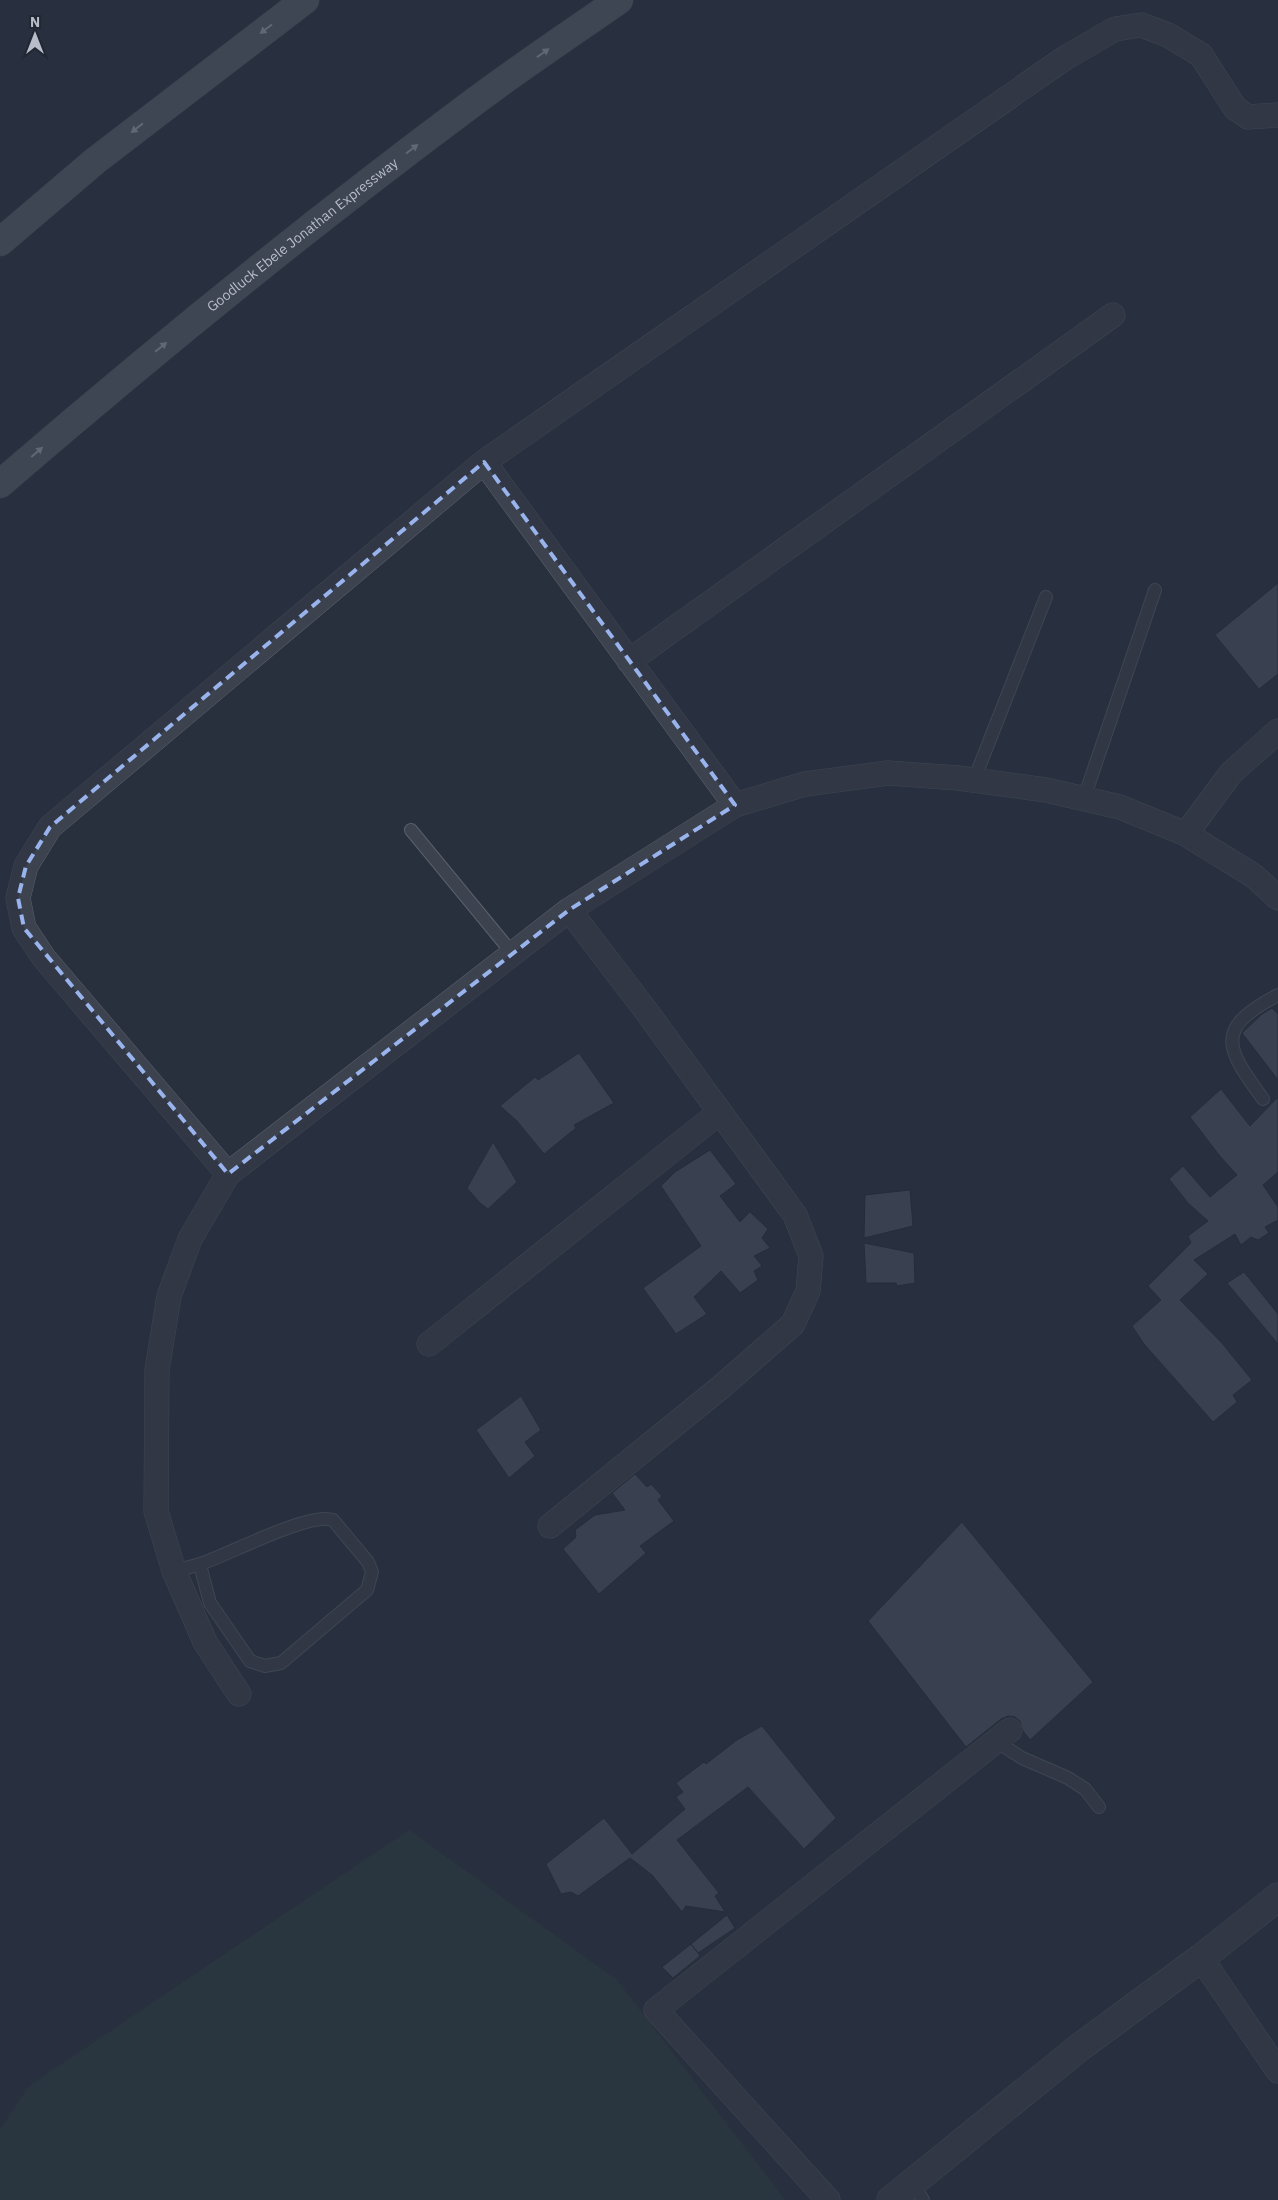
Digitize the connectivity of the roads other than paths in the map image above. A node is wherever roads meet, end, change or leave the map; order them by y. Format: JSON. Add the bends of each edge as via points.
{"nodes":[{"id":1,"x":305,"y":0,"type":"edge"},
{"id":2,"x":619,"y":0,"type":"edge"},
{"id":3,"x":1278,"y":115,"type":"edge"},
{"id":4,"x":0,"y":242,"type":"edge"},
{"id":5,"x":1113,"y":314,"type":"dead end"},
{"id":6,"x":484,"y":462,"type":"junction"},
{"id":7,"x":0,"y":484,"type":"edge"},
{"id":8,"x":1155,"y":590,"type":"dead end"},
{"id":9,"x":1046,"y":597,"type":"dead end"},
{"id":10,"x":629,"y":661,"type":"junction"},
{"id":11,"x":1278,"y":731,"type":"edge"},
{"id":12,"x":974,"y":780,"type":"junction"},
{"id":13,"x":1084,"y":798,"type":"junction"},
{"id":14,"x":735,"y":805,"type":"junction"},
{"id":15,"x":411,"y":830,"type":"dead end"},
{"id":16,"x":1186,"y":834,"type":"junction"},
{"id":17,"x":1278,"y":898,"type":"edge"},
{"id":18,"x":569,"y":910,"type":"junction"},
{"id":19,"x":513,"y":954,"type":"junction"},
{"id":20,"x":1278,"y":995,"type":"edge"},
{"id":21,"x":1263,"y":1099,"type":"dead end"},
{"id":22,"x":720,"y":1112,"type":"junction"},
{"id":23,"x":228,"y":1174,"type":"junction"},
{"id":24,"x":429,"y":1344,"type":"dead end"},
{"id":25,"x":550,"y":1526,"type":"dead end"},
{"id":26,"x":200,"y":1564,"type":"junction"},
{"id":27,"x":174,"y":1571,"type":"junction"},
{"id":28,"x":239,"y":1694,"type":"dead end"},
{"id":29,"x":1003,"y":1735,"type":"joint"},
{"id":30,"x":1099,"y":1807,"type":"dead end"},
{"id":31,"x":1278,"y":1897,"type":"edge"},
{"id":32,"x":1201,"y":1958,"type":"junction"},
{"id":33,"x":1278,"y":2071,"type":"edge"},
{"id":34,"x":917,"y":2191,"type":"edge"},
{"id":35,"x":828,"y":2200,"type":"edge"},
{"id":36,"x":891,"y":2200,"type":"edge"}],
"edges":[{"from":1,"to":4,"type":"main road","one_way":true,"via":[[95,161]]},
{"from":7,"to":2,"type":"main road","name":"Goodluck Ebele Jonathan Expressway","one_way":true,"via":[[153,353],[308,228],[471,104]]},
{"from":3,"to":6,"type":"street","via":[[1248,117],[1235,108],[1200,55],[1168,35],[1141,25],[1115,28],[1057,63]]},
{"from":5,"to":10,"type":"street"},
{"from":6,"to":10,"type":"street"},
{"from":6,"to":23,"type":"street","via":[[50,827],[26,866],[18,898],[24,928],[44,958]]},
{"from":8,"to":13,"type":"lane"},
{"from":9,"to":12,"type":"lane"},
{"from":10,"to":14,"type":"street"},
{"from":11,"to":16,"type":"street","via":[[1231,773]]},
{"from":12,"to":13,"type":"street"},
{"from":12,"to":14,"type":"street","via":[[888,773],[805,784]]},
{"from":13,"to":16,"type":"street","via":[[1120,807]]},
{"from":14,"to":18,"type":"street"},
{"from":15,"to":19,"type":"lane"},
{"from":16,"to":17,"type":"street","via":[[1254,876]]},
{"from":18,"to":19,"type":"street"},
{"from":18,"to":22,"type":"street"},
{"from":19,"to":23,"type":"street"},
{"from":20,"to":21,"type":"lane","via":[[1251,1012],[1233,1029],[1231,1047],[1240,1067]]},
{"from":22,"to":24,"type":"street"},
{"from":22,"to":25,"type":"street","via":[[795,1215],[811,1256],[808,1291],[793,1324],[714,1393]]},
{"from":23,"to":27,"type":"street","via":[[190,1239],[170,1296],[157,1370],[156,1511]]},
{"from":26,"to":26,"type":"lane","via":[[210,1603],[250,1661],[265,1666],[281,1663],[367,1590],[372,1572],[368,1562],[333,1520],[327,1518],[305,1522]]},
{"from":26,"to":27,"type":"lane"},
{"from":27,"to":28,"type":"street","via":[[205,1642]]},
{"from":29,"to":30,"type":"lane","via":[[1022,1758],[1068,1778],[1084,1789]]},
{"from":29,"to":35,"type":"street","via":[[656,2010]]},
{"from":31,"to":32,"type":"street"},
{"from":32,"to":33,"type":"street"},
{"from":32,"to":34,"type":"street","via":[[1080,2047]]},
{"from":34,"to":36,"type":"street"}]}
